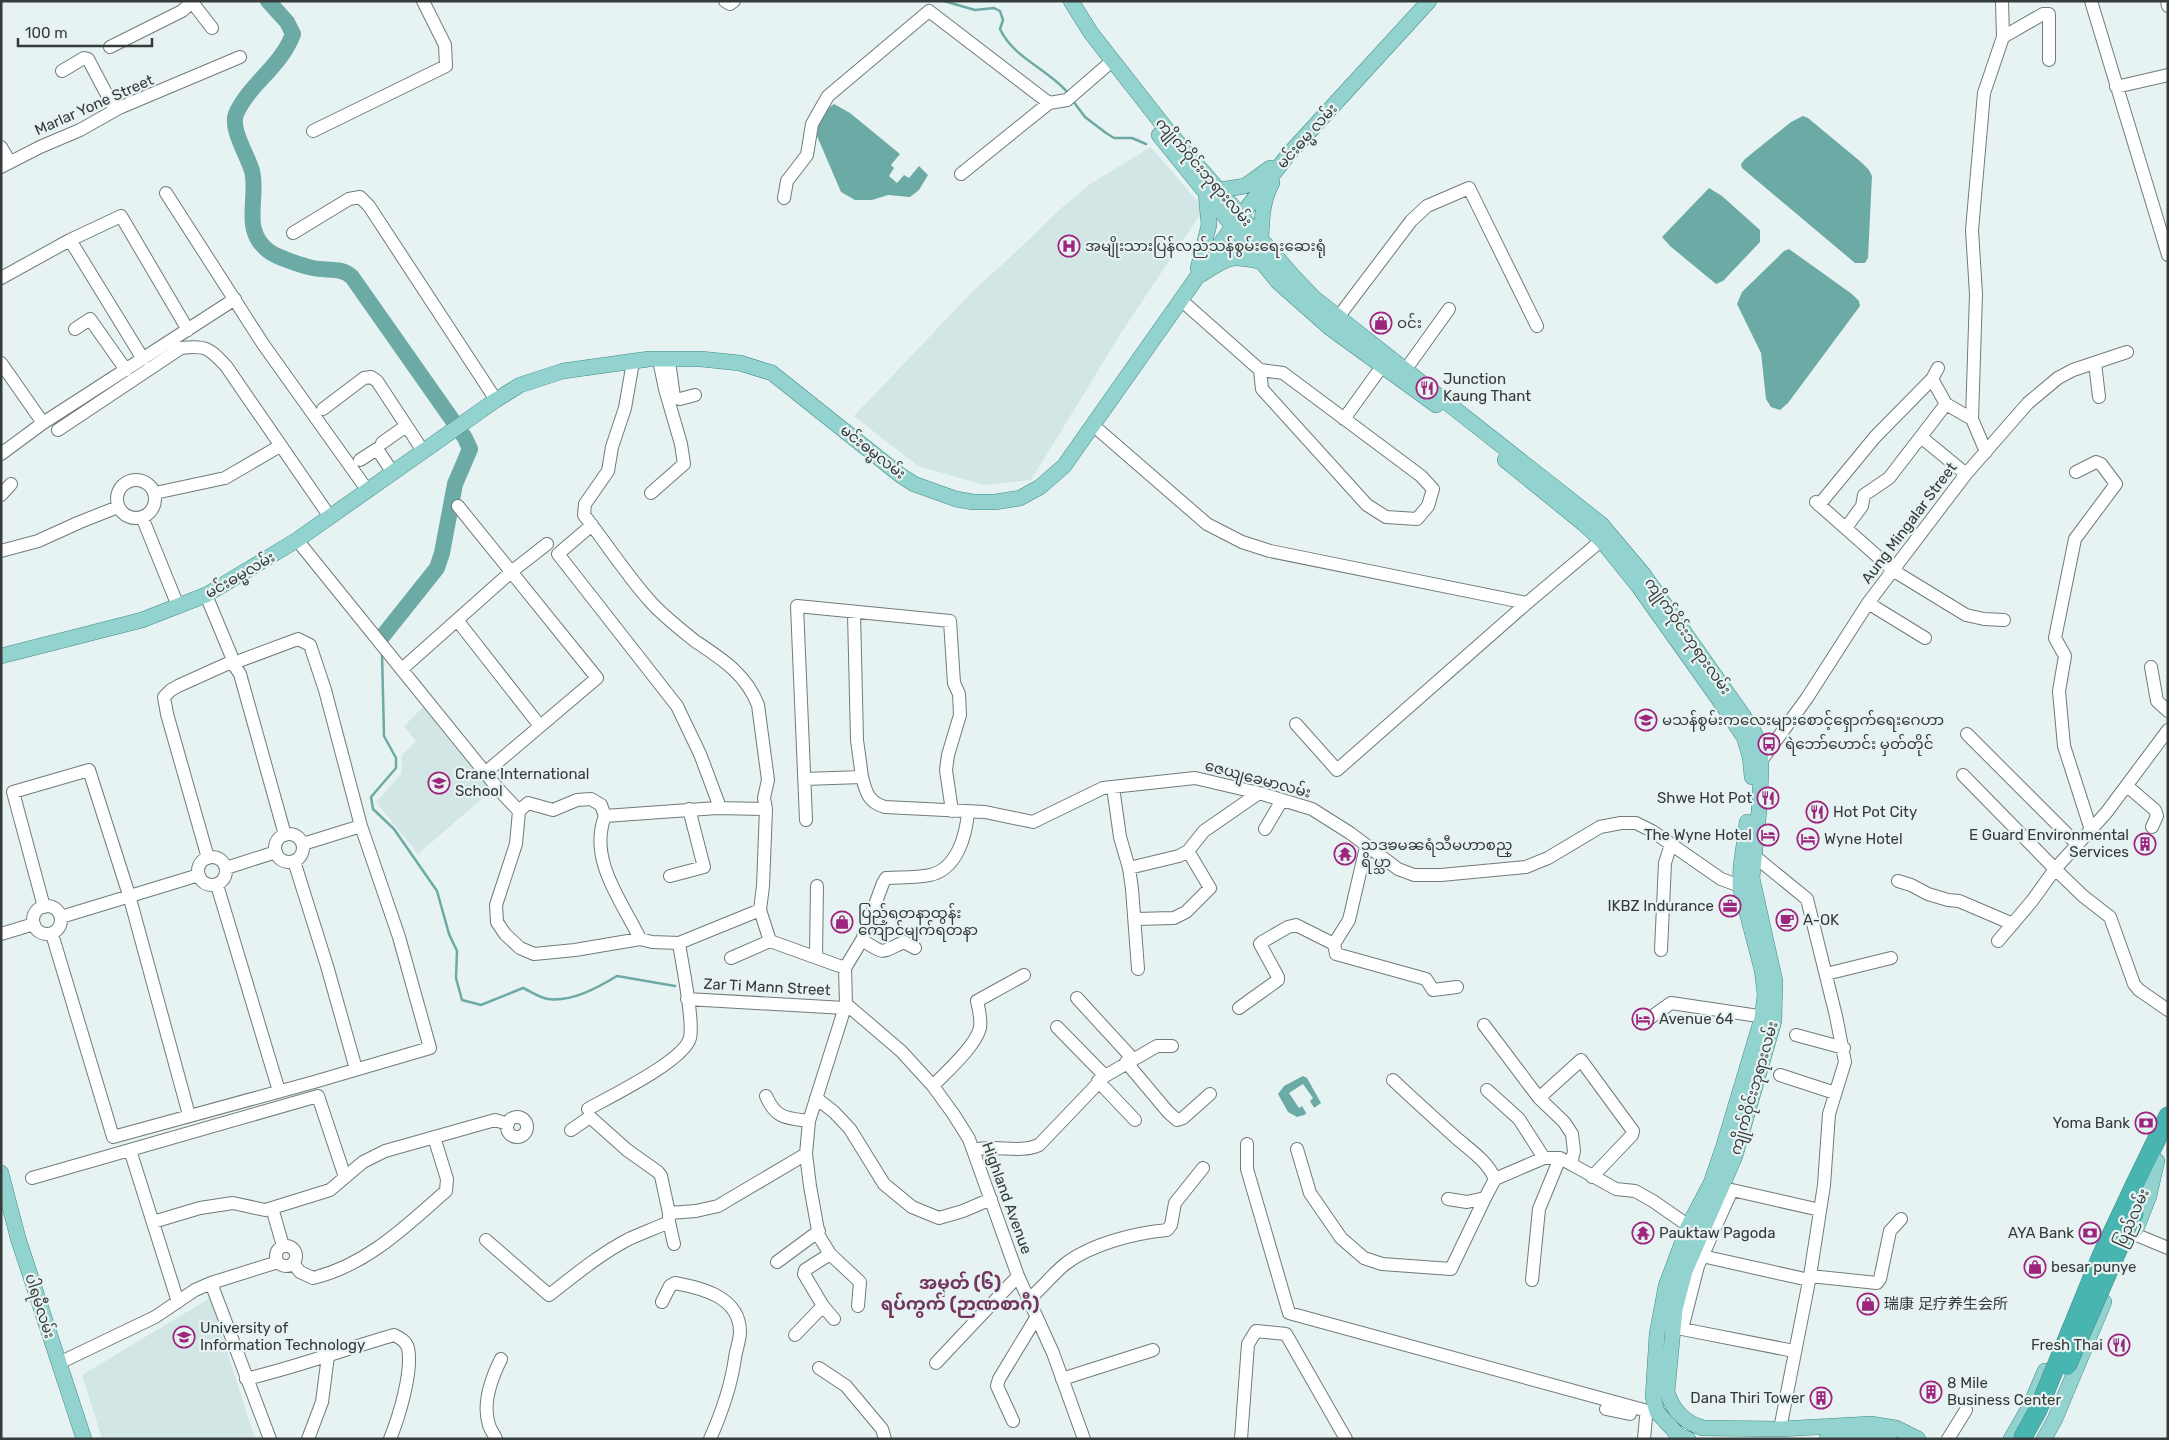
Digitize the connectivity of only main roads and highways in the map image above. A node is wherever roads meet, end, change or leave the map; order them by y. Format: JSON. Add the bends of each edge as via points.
{"nodes":[{"id":1,"x":1060,"y":1,"type":"edge"},
{"id":2,"x":1071,"y":1,"type":"edge"},
{"id":3,"x":1429,"y":1,"type":"edge"},
{"id":4,"x":1108,"y":65,"type":"junction"},
{"id":5,"x":1288,"y":155,"type":"junction"},
{"id":6,"x":1213,"y":192,"type":"junction"},
{"id":7,"x":1237,"y":220,"type":"junction"},
{"id":8,"x":1261,"y":239,"type":"junction"},
{"id":9,"x":1262,"y":262,"type":"junction"},
{"id":10,"x":1195,"y":279,"type":"junction"},
{"id":11,"x":1334,"y":323,"type":"junction"},
{"id":12,"x":1386,"y":361,"type":"junction"},
{"id":13,"x":1606,"y":538,"type":"junction"},
{"id":14,"x":1,"y":656,"type":"edge"},
{"id":15,"x":1756,"y":766,"type":"junction"},
{"id":16,"x":1747,"y":885,"type":"junction"},
{"id":17,"x":2168,"y":1116,"type":"edge"},
{"id":18,"x":2168,"y":1140,"type":"edge"},
{"id":19,"x":2152,"y":1159,"type":"junction"},
{"id":20,"x":1,"y":1173,"type":"edge"},
{"id":21,"x":2140,"y":1186,"type":"junction"},
{"id":22,"x":1656,"y":1412,"type":"junction"},
{"id":23,"x":2055,"y":1419,"type":"junction"},
{"id":24,"x":84,"y":1439,"type":"edge"},
{"id":25,"x":1688,"y":1439,"type":"edge"},
{"id":26,"x":1827,"y":1439,"type":"edge"},
{"id":27,"x":1889,"y":1439,"type":"edge"},
{"id":28,"x":1918,"y":1439,"type":"edge"},
{"id":29,"x":2011,"y":1439,"type":"edge"},
{"id":30,"x":2022,"y":1439,"type":"edge"},
{"id":31,"x":2032,"y":1439,"type":"edge"},
{"id":32,"x":2044,"y":1439,"type":"edge"},
{"id":33,"x":2059,"y":1439,"type":"edge"}],
"edges":[{"from":1,"to":4,"type":"main road","name":"ကျိုက်ဝိုင်းဘုရားလမ်း"},
{"from":2,"to":4,"type":"main road","name":"ကျိုက်ဝိုင်းဘုရားလမ်း"},
{"from":3,"to":5,"type":"main road","name":"မင်းဓမ္မ လမ်း"},
{"from":4,"to":6,"type":"main road","name":"ကျိုက်ဝိုင်းဘုရားလမ်း","via":[[1167,130]]},
{"from":5,"to":6,"type":"main road","via":[[1245,186]]},
{"from":5,"to":7,"type":"main road","name":"မင်းဓမ္မ လမ်း"},
{"from":5,"to":8,"type":"main road","via":[[1267,192]]},
{"from":6,"to":7,"type":"main road","name":"ကျိုက်ဝိုင်းဘုရားလမ်း"},
{"from":6,"to":10,"type":"main road","via":[[1209,226]]},
{"from":7,"to":8,"type":"main road","name":"ကျိုက်ဝိုင်းဘုရားလမ်း"},
{"from":7,"to":9,"type":"main road","name":"ကျိုက်ဝိုင်းဘုရားလမ်း"},
{"from":7,"to":10,"type":"main road","name":"မင်းဓမ္မ လမ်း"},
{"from":8,"to":11,"type":"main road","name":"ကျိုက်ဝိုင်းဘုရားလမ်း"},
{"from":9,"to":10,"type":"main road","via":[[1239,257],[1226,260]]},
{"from":9,"to":11,"type":"main road","name":"ကျိုက်ဝိုင်းဘုရားလမ်း","via":[[1300,303]]},
{"from":10,"to":14,"type":"main road","name":"မင်းဓမ္မလမ်း","via":[[1064,466],[1020,498],[973,502],[932,492],[900,475],[772,373],[740,363],[664,360],[562,371],[520,384],[297,540],[206,595],[142,620]]},
{"from":11,"to":12,"type":"main road","name":"ကျိုက်ဝိုင်းဘုရားလမ်း"},
{"from":12,"to":13,"type":"main road","name":"ကျိုက်ဝိုင်းဘုရားလမ်း","via":[[1584,524]]},
{"from":12,"to":13,"type":"main road","name":"ကျိုက်ဝိုင်းဘုရားလမ်း","via":[[1406,368],[1578,504]]},
{"from":13,"to":15,"type":"main road","name":"ကျိုက်ဝိုင်းဘုရားလမ်း","via":[[1644,575],[1725,697],[1752,728],[1760,745]]},
{"from":15,"to":16,"type":"main road","name":"ကျိုက်ဝိုင်းဘုရားလမ်း","via":[[1760,801]]},
{"from":15,"to":16,"type":"main road","via":[[1741,866]]},
{"from":16,"to":22,"type":"main road","name":"ကျိုက်ဝိုင်းဘုရားလမ်း","via":[[1768,1018],[1738,1122],[1734,1156],[1723,1187],[1694,1230],[1666,1286],[1658,1325],[1654,1376]]},
{"from":17,"to":19,"type":"highway","name":"ပြည်လမ်း"},
{"from":18,"to":19,"type":"highway","name":"ပြည်လမ်း"},
{"from":19,"to":21,"type":"highway","name":"ပြည်လမ်း"},
{"from":19,"to":23,"type":"main road","name":"ပြည်လမ်း","via":[[2149,1196]]},
{"from":19,"to":29,"type":"main road","name":"ပြည်လမ်း","via":[[2128,1182],[2030,1406]]},
{"from":20,"to":24,"type":"main road","name":"ပါရမီလမ်း","via":[[18,1238]]},
{"from":21,"to":30,"type":"highway","name":"ပြည်လမ်း","bridge":true,"via":[[2101,1256],[2038,1410]]},
{"from":21,"to":31,"type":"highway","name":"ပြည်လမ်း","bridge":true,"via":[[2047,1412]]},
{"from":22,"to":25,"type":"main road","via":[[1679,1436]]},
{"from":22,"to":28,"type":"main road","via":[[1703,1428],[1780,1429],[1871,1424],[1896,1428]]},
{"from":23,"to":32,"type":"main road","name":"ပြည်လမ်း"},
{"from":23,"to":33,"type":"main road"},
{"from":26,"to":27,"type":"main road","via":[[1867,1436]]}]}
